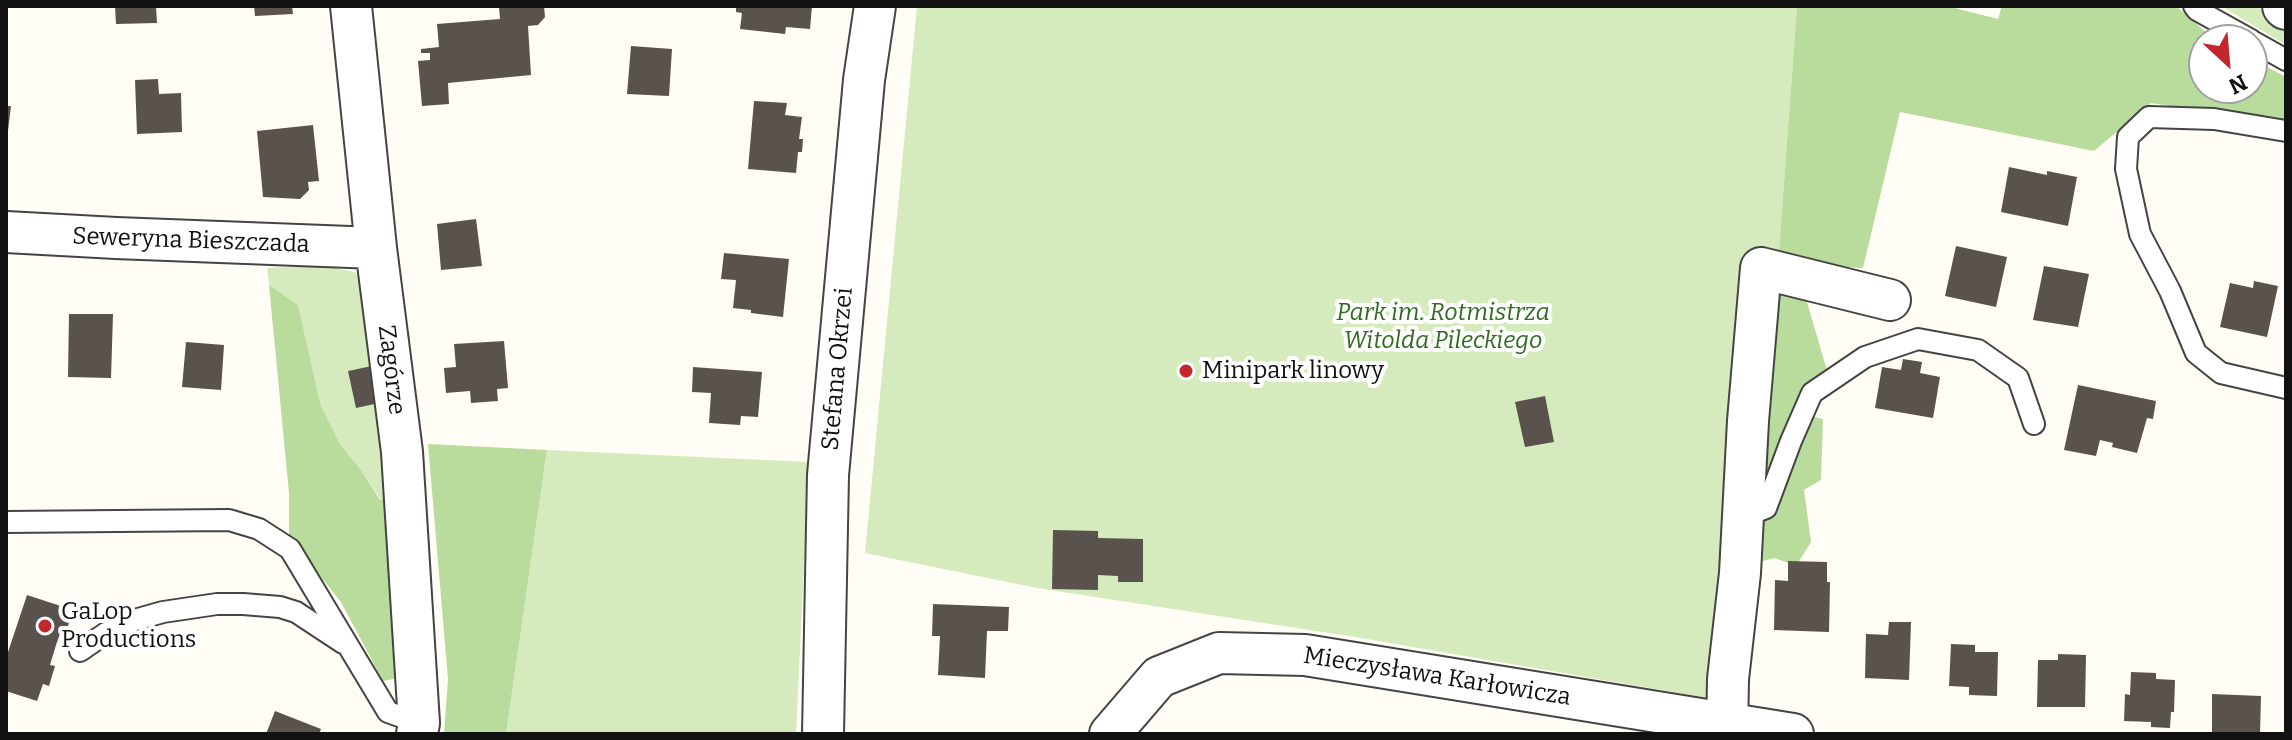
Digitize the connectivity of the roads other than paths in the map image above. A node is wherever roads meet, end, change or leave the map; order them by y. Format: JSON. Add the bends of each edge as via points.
{"nodes":[{"id":1,"x":351,"y":6,"type":"edge"},
{"id":2,"x":875,"y":6,"type":"edge"},
{"id":3,"x":2194,"y":6,"type":"edge"},
{"id":4,"x":2223,"y":24,"type":"edge"},
{"id":5,"x":2268,"y":49,"type":"edge"},
{"id":6,"x":2286,"y":60,"type":"edge"},
{"id":7,"x":2286,"y":131,"type":"edge"},
{"id":8,"x":6,"y":232,"type":"edge"},
{"id":9,"x":376,"y":248,"type":"junction"},
{"id":10,"x":1890,"y":300,"type":"dead end"},
{"id":11,"x":2286,"y":388,"type":"edge"},
{"id":12,"x":2034,"y":424,"type":"dead end"},
{"id":13,"x":1743,"y":517,"type":"junction"},
{"id":14,"x":6,"y":522,"type":"edge"},
{"id":15,"x":349,"y":647,"type":"junction"},
{"id":16,"x":80,"y":651,"type":"dead end"},
{"id":17,"x":1727,"y":728,"type":"edge"},
{"id":18,"x":418,"y":729,"type":"edge"},
{"id":19,"x":823,"y":734,"type":"edge"},
{"id":20,"x":1110,"y":734,"type":"edge"},
{"id":21,"x":1793,"y":734,"type":"edge"}],
"edges":[{"from":1,"to":9,"type":"street","name":"Zagórze"},
{"from":2,"to":19,"type":"street","name":"Stefana Okrzei","via":[[828,475]]},
{"from":3,"to":4,"type":"lane"},
{"from":5,"to":6,"type":"lane"},
{"from":7,"to":11,"type":"lane","via":[[2214,119],[2149,117],[2128,137],[2126,169],[2140,234],[2196,353],[2221,373]]},
{"from":8,"to":9,"type":"street","name":"Seweryna Bieszczada"},
{"from":9,"to":18,"type":"street","name":"Zagórze","via":[[402,452]]},
{"from":10,"to":13,"type":"street","via":[[1761,268]]},
{"from":12,"to":13,"type":"lane","via":[[2018,378],[1978,350],[1918,339],[1865,357],[1812,393],[1766,508]]},
{"from":13,"to":17,"type":"street"},
{"from":14,"to":15,"type":"lane","via":[[229,520],[259,529],[290,549]]},
{"from":15,"to":16,"type":"lane","via":[[296,612],[243,604],[146,616]]},
{"from":15,"to":18,"type":"lane","via":[[388,712]]},
{"from":17,"to":20,"type":"street","name":"Mieczysława Karłowicza","via":[[1305,655],[1219,653],[1159,677]]},
{"from":17,"to":21,"type":"street","name":"Mieczysława Karłowicza"}]}
